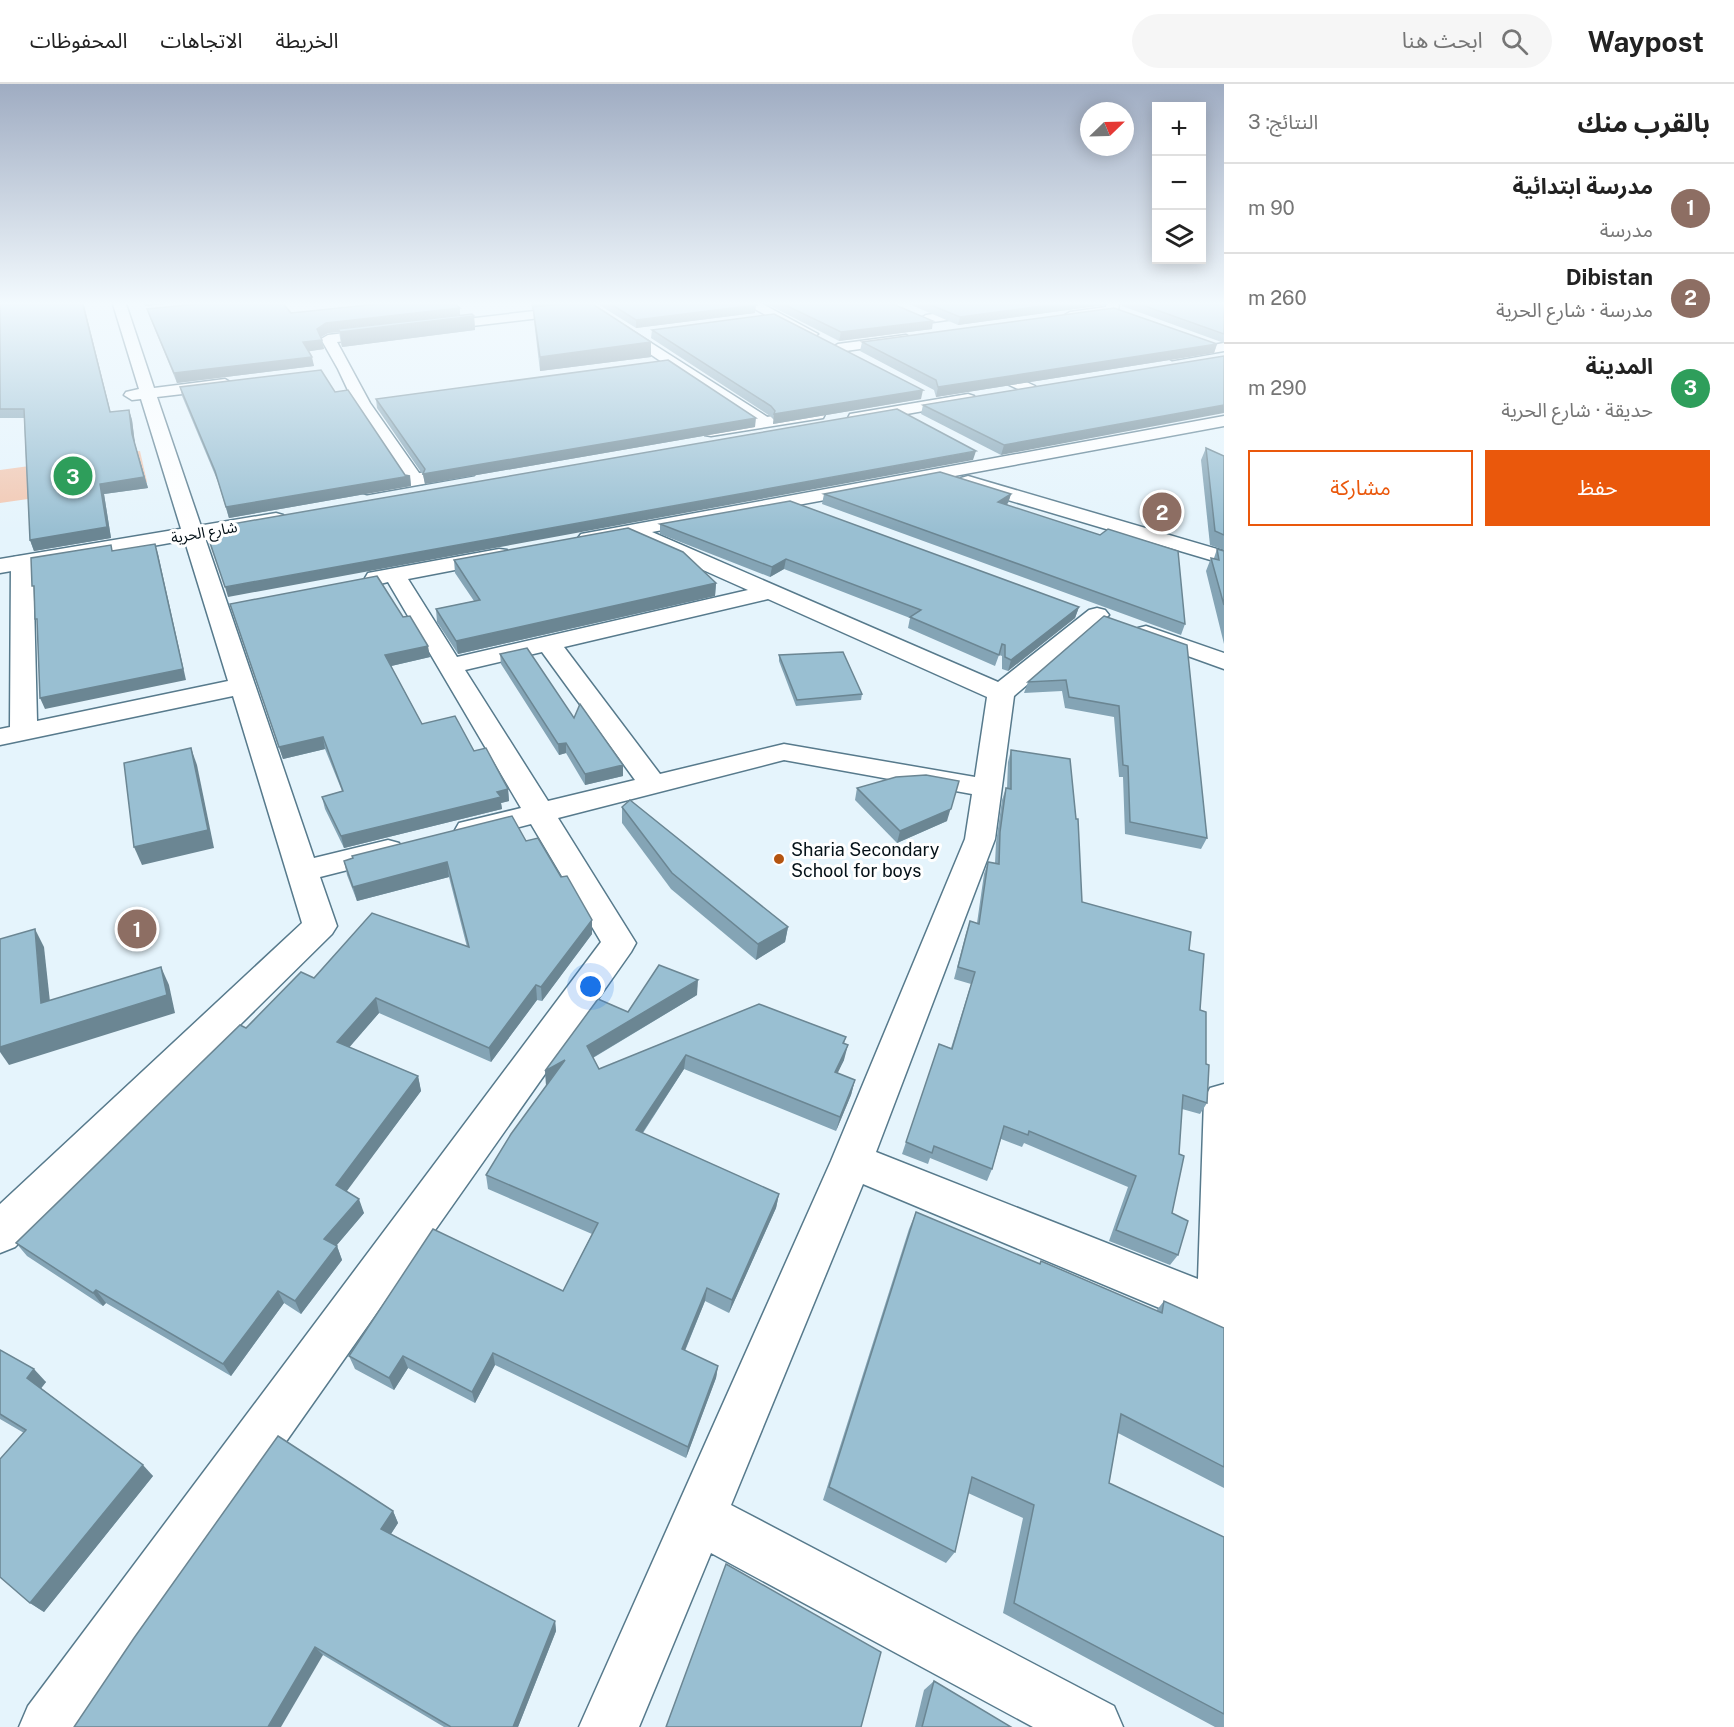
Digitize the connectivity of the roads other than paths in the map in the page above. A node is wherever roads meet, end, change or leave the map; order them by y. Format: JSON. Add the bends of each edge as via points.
{"nodes":[{"id":1,"x":136,"y":378,"type":"edge"},
{"id":2,"x":350,"y":378,"type":"edge"},
{"id":3,"x":696,"y":378,"type":"edge"},
{"id":4,"x":245,"y":381,"type":"edge"},
{"id":5,"x":1050,"y":381,"type":"edge"},
{"id":6,"x":989,"y":390,"type":"junction"},
{"id":7,"x":140,"y":394,"type":"junction"},
{"id":8,"x":384,"y":400,"type":"edge"},
{"id":9,"x":362,"y":403,"type":"junction"},
{"id":10,"x":899,"y":410,"type":"junction"},
{"id":11,"x":836,"y":416,"type":"junction"},
{"id":12,"x":1224,"y":421,"type":"edge"},
{"id":13,"x":763,"y":422,"type":"junction"},
{"id":14,"x":929,"y":426,"type":"edge"},
{"id":15,"x":968,"y":447,"type":"edge"},
{"id":16,"x":998,"y":463,"type":"junction"},
{"id":17,"x":941,"y":473,"type":"junction"},
{"id":18,"x":415,"y":480,"type":"junction"},
{"id":19,"x":347,"y":491,"type":"edge"},
{"id":20,"x":790,"y":501,"type":"junction"},
{"id":21,"x":359,"y":505,"type":"edge"},
{"id":22,"x":284,"y":509,"type":"edge"},
{"id":23,"x":834,"y":517,"type":"edge"},
{"id":24,"x":183,"y":523,"type":"junction"},
{"id":25,"x":629,"y":531,"type":"junction"},
{"id":26,"x":570,"y":542,"type":"edge"},
{"id":27,"x":523,"y":550,"type":"edge"},
{"id":28,"x":1224,"y":558,"type":"edge"},
{"id":29,"x":11,"y":564,"type":"edge"},
{"id":30,"x":394,"y":574,"type":"junction"},
{"id":31,"x":359,"y":581,"type":"edge"},
{"id":32,"x":770,"y":592,"type":"junction"},
{"id":33,"x":11,"y":623,"type":"edge"},
{"id":34,"x":548,"y":643,"type":"junction"},
{"id":35,"x":1224,"y":662,"type":"edge"},
{"id":36,"x":450,"y":666,"type":"junction"},
{"id":37,"x":243,"y":686,"type":"junction"},
{"id":38,"x":1001,"y":693,"type":"junction"},
{"id":39,"x":12,"y":735,"type":"edge"},
{"id":40,"x":653,"y":784,"type":"junction"},
{"id":41,"x":988,"y":788,"type":"junction"},
{"id":42,"x":539,"y":813,"type":"junction"},
{"id":43,"x":449,"y":835,"type":"edge"},
{"id":44,"x":415,"y":843,"type":"edge"},
{"id":45,"x":302,"y":871,"type":"junction"},
{"id":46,"x":1224,"y":1100,"type":"edge"},
{"id":47,"x":852,"y":1161,"type":"junction"},
{"id":48,"x":0,"y":1233,"type":"edge"},
{"id":49,"x":1222,"y":1311,"type":"edge"},
{"id":50,"x":699,"y":1517,"type":"junction"},
{"id":51,"x":49,"y":1727,"type":"edge"},
{"id":52,"x":609,"y":1727,"type":"edge"},
{"id":53,"x":1093,"y":1727,"type":"edge"}],
"edges":[{"from":1,"to":7,"type":"street"},
{"from":2,"to":9,"type":"street"},
{"from":3,"to":13,"type":"street"},
{"from":4,"to":7,"type":"street"},
{"from":5,"to":6,"type":"street"},
{"from":6,"to":10,"type":"street"},
{"from":6,"to":11,"type":"street","via":[[923,394]]},
{"from":7,"to":24,"type":"street"},
{"from":8,"to":9,"type":"street"},
{"from":9,"to":18,"type":"street"},
{"from":10,"to":11,"type":"street"},
{"from":10,"to":14,"type":"street"},
{"from":11,"to":13,"type":"street"},
{"from":11,"to":13,"type":"street","via":[[698,439]]},
{"from":12,"to":16,"type":"street"},
{"from":15,"to":16,"type":"street"},
{"from":16,"to":17,"type":"street"},
{"from":17,"to":20,"type":"street"},
{"from":17,"to":28,"type":"street"},
{"from":18,"to":19,"type":"street"},
{"from":18,"to":21,"type":"street","via":[[481,476]]},
{"from":20,"to":23,"type":"street"},
{"from":20,"to":25,"type":"street"},
{"from":22,"to":24,"type":"street","name":"شارع الحرية"},
{"from":24,"to":29,"type":"street","name":"شارع الحرية"},
{"from":24,"to":37,"type":"street","via":[[230,605]]},
{"from":25,"to":26,"type":"street"},
{"from":25,"to":32,"type":"street"},
{"from":27,"to":30,"type":"street"},
{"from":29,"to":33,"type":"street"},
{"from":30,"to":31,"type":"street"},
{"from":30,"to":36,"type":"street"},
{"from":32,"to":34,"type":"street"},
{"from":32,"to":38,"type":"street"},
{"from":33,"to":39,"type":"street"},
{"from":34,"to":36,"type":"street"},
{"from":34,"to":40,"type":"street"},
{"from":35,"to":38,"type":"street","via":[[1104,618]]},
{"from":36,"to":42,"type":"street"},
{"from":37,"to":39,"type":"street"},
{"from":37,"to":45,"type":"street"},
{"from":38,"to":41,"type":"street"},
{"from":40,"to":41,"type":"street","via":[[784,752]]},
{"from":40,"to":42,"type":"street"},
{"from":41,"to":47,"type":"street","via":[[980,839]]},
{"from":42,"to":43,"type":"street"},
{"from":42,"to":51,"type":"street","via":[[619,943]]},
{"from":44,"to":45,"type":"street"},
{"from":45,"to":48,"type":"street","via":[[320,926]]},
{"from":46,"to":49,"type":"street"},
{"from":47,"to":49,"type":"street"},
{"from":47,"to":50,"type":"street"},
{"from":50,"to":52,"type":"street"},
{"from":50,"to":53,"type":"street"}]}
